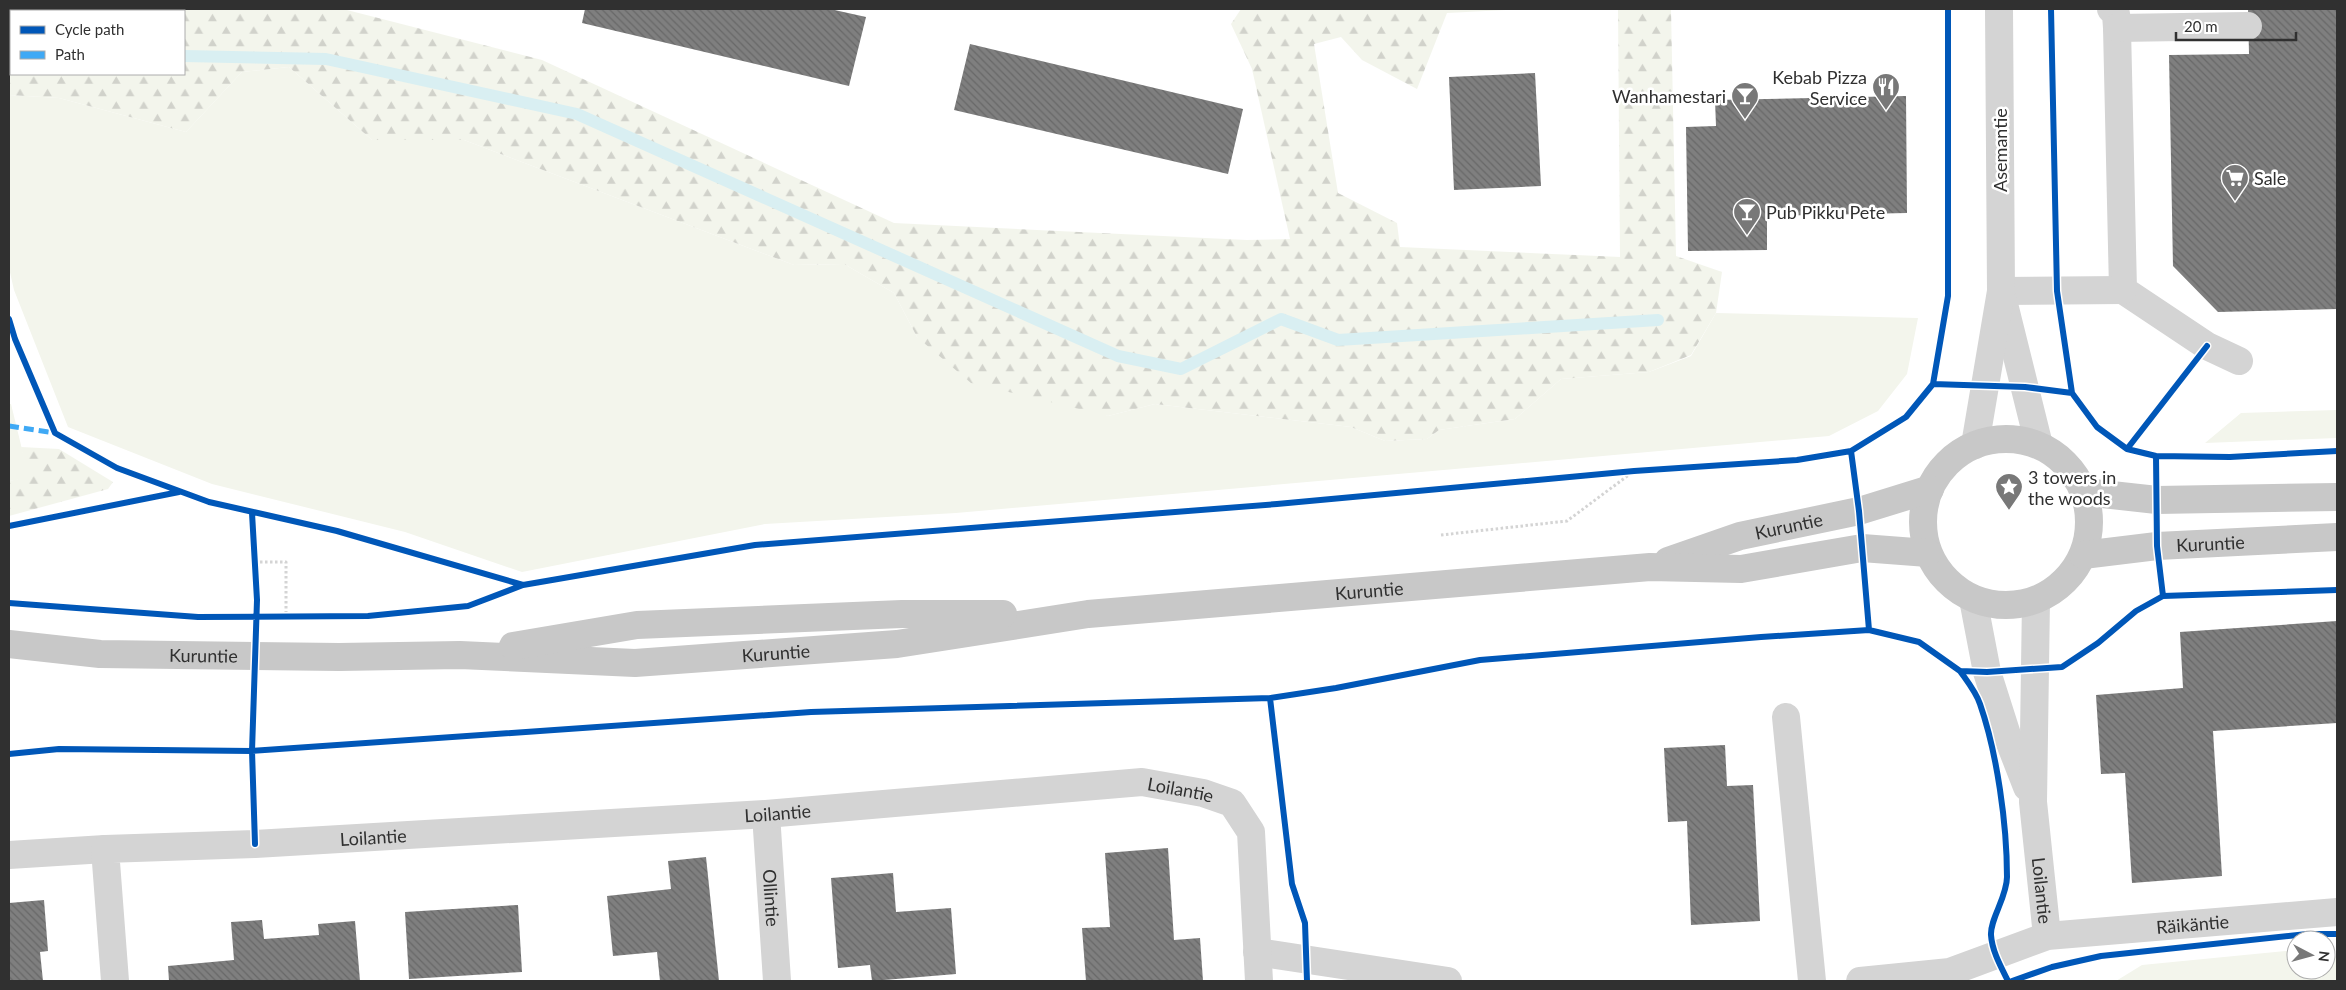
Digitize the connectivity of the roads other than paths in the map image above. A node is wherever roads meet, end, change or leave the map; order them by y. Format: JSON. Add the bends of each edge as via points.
{"nodes":[{"id":1,"x":1999,"y":9,"type":"edge"},
{"id":2,"x":2114,"y":18,"type":"edge"},
{"id":3,"x":2248,"y":26,"type":"dead end"},
{"id":4,"x":2123,"y":290,"type":"junction"},
{"id":5,"x":2001,"y":291,"type":"junction"},
{"id":6,"x":2240,"y":361,"type":"dead end"},
{"id":7,"x":1975,"y":444,"type":"junction"},
{"id":8,"x":2039,"y":445,"type":"junction"},
{"id":9,"x":1930,"y":489,"type":"junction"},
{"id":10,"x":2084,"y":492,"type":"junction"},
{"id":11,"x":2337,"y":497,"type":"edge"},
{"id":12,"x":2337,"y":537,"type":"edge"},
{"id":13,"x":1928,"y":553,"type":"junction"},
{"id":14,"x":2083,"y":555,"type":"junction"},
{"id":15,"x":1650,"y":567,"type":"junction"},
{"id":16,"x":1973,"y":599,"type":"junction"},
{"id":17,"x":2036,"y":600,"type":"junction"},
{"id":18,"x":1088,"y":614,"type":"junction"},
{"id":19,"x":9,"y":644,"type":"edge"},
{"id":20,"x":460,"y":655,"type":"junction"},
{"id":21,"x":1786,"y":717,"type":"dead end"},
{"id":22,"x":2033,"y":802,"type":"junction"},
{"id":23,"x":766,"y":814,"type":"junction"},
{"id":24,"x":105,"y":848,"type":"junction"},
{"id":25,"x":9,"y":855,"type":"edge"},
{"id":26,"x":2337,"y":912,"type":"edge"},
{"id":27,"x":2047,"y":936,"type":"junction"},
{"id":28,"x":1256,"y":952,"type":"junction"},
{"id":29,"x":115,"y":981,"type":"edge"},
{"id":30,"x":777,"y":981,"type":"edge"},
{"id":31,"x":1259,"y":981,"type":"edge"},
{"id":32,"x":1448,"y":981,"type":"edge"},
{"id":33,"x":1812,"y":981,"type":"edge"},
{"id":34,"x":1860,"y":981,"type":"edge"}],
"edges":[{"from":1,"to":5,"type":"street","name":"Asemantie"},
{"from":2,"to":3,"type":"street"},
{"from":2,"to":4,"type":"street"},
{"from":4,"to":5,"type":"street"},
{"from":4,"to":6,"type":"street","via":[[2207,346]]},
{"from":5,"to":7,"type":"street","name":"Asemantie"},
{"from":5,"to":8,"type":"street","name":"Asemantie"},
{"from":7,"to":8,"type":"main road","via":[[2018,439]]},
{"from":7,"to":9,"type":"main road","via":[[1941,470]]},
{"from":8,"to":10,"type":"main road","via":[[2074,472]]},
{"from":9,"to":13,"type":"main road","via":[[1923,510],[1923,532]]},
{"from":9,"to":15,"type":"main road","name":"Kuruntie","via":[[1859,511],[1740,536]]},
{"from":10,"to":11,"type":"main road","via":[[2157,500]]},
{"from":10,"to":14,"type":"main road","via":[[2089,513]]},
{"from":12,"to":14,"type":"main road","name":"Kuruntie","via":[[2157,546]]},
{"from":13,"to":15,"type":"main road","name":"Kuruntie","via":[[1862,548],[1741,569]]},
{"from":13,"to":16,"type":"main road","via":[[1954,588]]},
{"from":14,"to":17,"type":"main road","via":[[2072,574],[2056,590]]},
{"from":15,"to":18,"type":"main road","name":"Kuruntie"},
{"from":16,"to":17,"type":"main road","via":[[1994,605],[2016,605]]},
{"from":16,"to":22,"type":"street","name":"Loilantie","via":[[1987,672]]},
{"from":17,"to":22,"type":"street","name":"Loilantie"},
{"from":18,"to":20,"type":"main road","name":"Kuruntie","via":[[902,614],[638,625]]},
{"from":18,"to":20,"type":"main road","name":"Kuruntie","via":[[897,644],[644,662]]},
{"from":19,"to":20,"type":"main road","name":"Kuruntie","via":[[100,654]]},
{"from":21,"to":33,"type":"street"},
{"from":22,"to":27,"type":"street","name":"Loilantie"},
{"from":23,"to":24,"type":"street","name":"Loilantie","via":[[265,843]]},
{"from":23,"to":28,"type":"street","name":"Loilantie","via":[[1142,782],[1202,793],[1232,803],[1251,832]]},
{"from":23,"to":30,"type":"street","name":"Ollintie"},
{"from":24,"to":25,"type":"street","name":"Loilantie"},
{"from":24,"to":29,"type":"street"},
{"from":26,"to":27,"type":"street","name":"Räikäntie"},
{"from":27,"to":34,"type":"street","name":"Loilantie","via":[[1950,972]]},
{"from":28,"to":31,"type":"street","name":"Loilantie"},
{"from":28,"to":32,"type":"street"}]}
